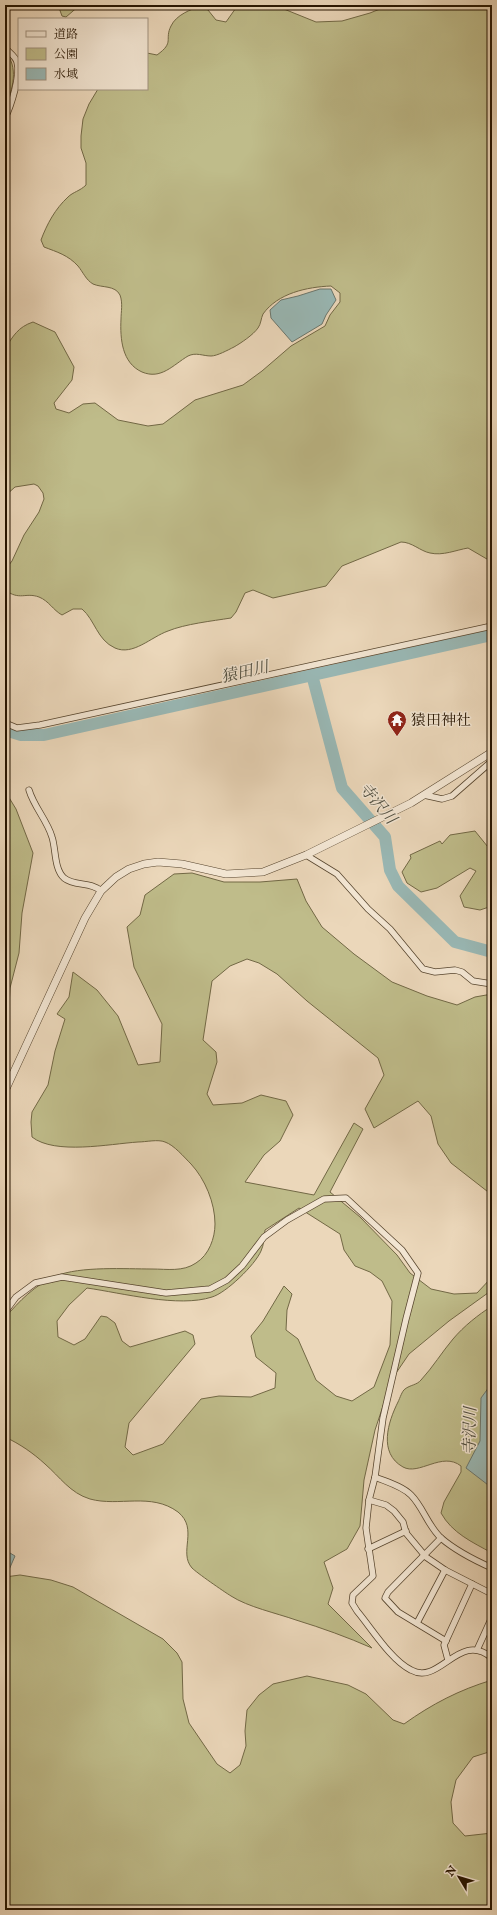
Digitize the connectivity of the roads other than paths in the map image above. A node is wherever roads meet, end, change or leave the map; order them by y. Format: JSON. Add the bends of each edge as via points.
{"nodes":[{"id":1,"x":5,"y":48,"type":"edge"},
{"id":2,"x":5,"y":118,"type":"edge"},
{"id":3,"x":492,"y":626,"type":"edge"},
{"id":4,"x":5,"y":723,"type":"edge"},
{"id":5,"x":492,"y":752,"type":"edge"},
{"id":6,"x":492,"y":762,"type":"edge"},
{"id":7,"x":29,"y":790,"type":"dead end"},
{"id":8,"x":424,"y":795,"type":"junction"},
{"id":9,"x":306,"y":855,"type":"junction"},
{"id":10,"x":101,"y":891,"type":"junction"},
{"id":11,"x":492,"y":984,"type":"edge"},
{"id":12,"x":5,"y":1091,"type":"edge"},
{"id":13,"x":5,"y":1312,"type":"edge"},
{"id":14,"x":375,"y":1477,"type":"junction"},
{"id":15,"x":369,"y":1500,"type":"junction"},
{"id":16,"x":406,"y":1531,"type":"junction"},
{"id":17,"x":441,"y":1538,"type":"junction"},
{"id":18,"x":368,"y":1549,"type":"junction"},
{"id":19,"x":424,"y":1554,"type":"junction"},
{"id":20,"x":492,"y":1568,"type":"edge"},
{"id":21,"x":445,"y":1570,"type":"junction"},
{"id":22,"x":472,"y":1584,"type":"junction"},
{"id":23,"x":492,"y":1594,"type":"edge"},
{"id":24,"x":492,"y":1617,"type":"edge"},
{"id":25,"x":417,"y":1623,"type":"junction"},
{"id":26,"x":446,"y":1641,"type":"junction"},
{"id":27,"x":477,"y":1650,"type":"junction"},
{"id":28,"x":492,"y":1658,"type":"edge"},
{"id":29,"x":448,"y":1660,"type":"junction"}],
"edges":[{"from":1,"to":2,"type":"street","via":[[17,60],[18,68],[16,84]]},
{"from":3,"to":4,"type":"street","via":[[40,726],[17,728]]},
{"from":5,"to":8,"type":"street"},
{"from":6,"to":8,"type":"street","via":[[452,796],[442,799]]},
{"from":7,"to":10,"type":"street","via":[[32,801],[52,836],[58,870],[62,876],[71,882],[95,886]]},
{"from":8,"to":9,"type":"street"},
{"from":9,"to":10,"type":"street","via":[[263,872],[248,873],[226,874],[182,864],[144,864],[116,877]]},
{"from":9,"to":11,"type":"street","via":[[337,874],[390,929],[423,970],[455,970],[462,972],[472,981]]},
{"from":10,"to":12,"type":"street"},
{"from":13,"to":14,"type":"street","via":[[16,1297],[35,1283],[62,1277],[166,1293],[210,1288],[227,1280],[242,1266],[264,1237],[276,1227],[324,1199],[346,1198],[402,1250],[418,1273],[383,1418]]},
{"from":14,"to":15,"type":"street"},
{"from":14,"to":17,"type":"street","via":[[404,1489],[412,1496]]},
{"from":15,"to":16,"type":"street","via":[[386,1505],[394,1511],[403,1522]]},
{"from":15,"to":18,"type":"street","via":[[366,1528]]},
{"from":16,"to":18,"type":"street"},
{"from":16,"to":19,"type":"street"},
{"from":17,"to":19,"type":"street"},
{"from":17,"to":20,"type":"street","via":[[456,1550]]},
{"from":18,"to":29,"type":"street","via":[[373,1576],[353,1595],[352,1603],[357,1611],[397,1660],[411,1671],[432,1671]]},
{"from":19,"to":21,"type":"street"},
{"from":19,"to":25,"type":"street","via":[[384,1598],[398,1612]]},
{"from":21,"to":22,"type":"street"},
{"from":21,"to":25,"type":"street"},
{"from":22,"to":23,"type":"street"},
{"from":22,"to":26,"type":"street"},
{"from":24,"to":27,"type":"street"},
{"from":25,"to":26,"type":"street"},
{"from":26,"to":29,"type":"street","via":[[444,1645]]},
{"from":27,"to":28,"type":"street"},
{"from":27,"to":29,"type":"street","via":[[462,1651]]}]}
